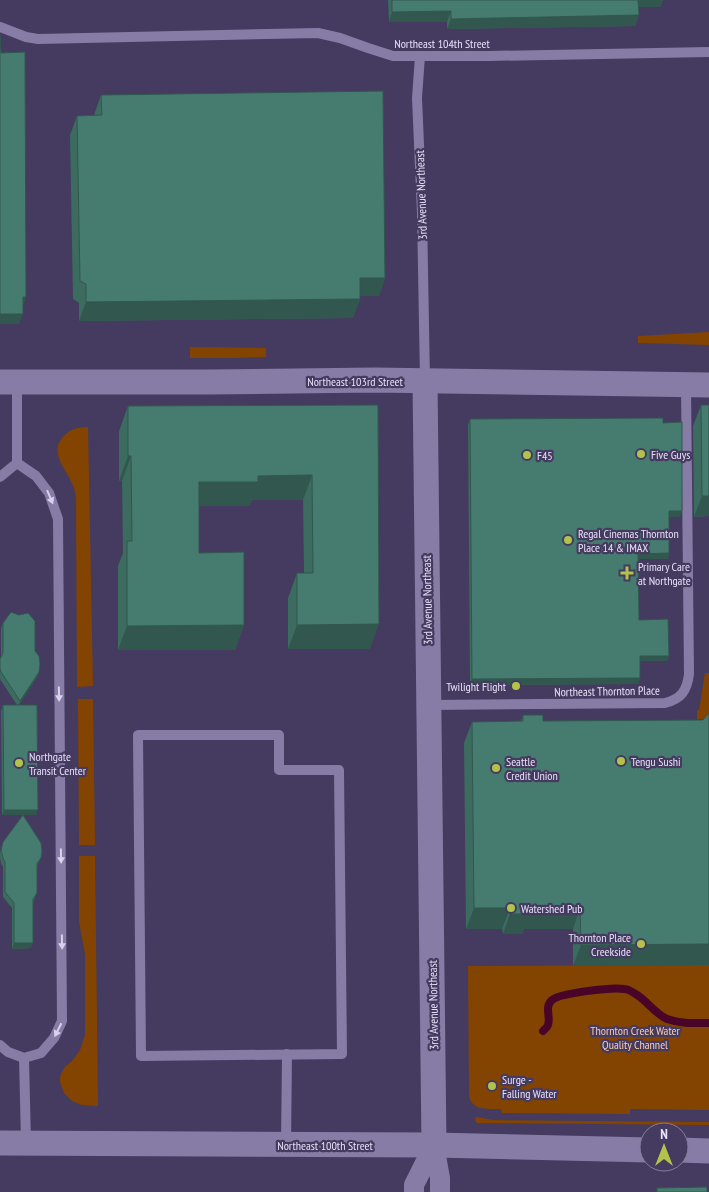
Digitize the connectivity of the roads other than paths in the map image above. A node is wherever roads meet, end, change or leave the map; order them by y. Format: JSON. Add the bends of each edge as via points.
{"nodes":[{"id":1,"x":0,"y":27,"type":"edge"},
{"id":2,"x":709,"y":52,"type":"edge"},
{"id":3,"x":420,"y":56,"type":"junction"},
{"id":4,"x":425,"y":381,"type":"junction"},
{"id":5,"x":9,"y":382,"type":"edge"},
{"id":6,"x":698,"y":385,"type":"edge"},
{"id":7,"x":17,"y":463,"type":"junction"},
{"id":8,"x":0,"y":477,"type":"edge"},
{"id":9,"x":429,"y":705,"type":"junction"},
{"id":10,"x":0,"y":1045,"type":"edge"},
{"id":11,"x":287,"y":1054,"type":"junction"},
{"id":12,"x":24,"y":1058,"type":"junction"},
{"id":13,"x":0,"y":1144,"type":"edge"},
{"id":14,"x":26,"y":1144,"type":"junction"},
{"id":15,"x":286,"y":1144,"type":"junction"},
{"id":16,"x":434,"y":1145,"type":"junction"},
{"id":17,"x":639,"y":1150,"type":"edge"},
{"id":18,"x":689,"y":1150,"type":"edge"},
{"id":19,"x":709,"y":1151,"type":"edge"},
{"id":20,"x":414,"y":1192,"type":"edge"},
{"id":21,"x":440,"y":1192,"type":"edge"}],
"edges":[{"from":1,"to":3,"type":"lane","name":"Northeast 104th Street","via":[[38,39],[318,33],[393,56]]},
{"from":2,"to":3,"type":"lane","name":"Northeast 104th Street"},
{"from":3,"to":4,"type":"lane","name":"3rd Avenue Northeast","via":[[417,98]]},
{"from":4,"to":5,"type":"street","name":"Northeast 103rd Street"},
{"from":4,"to":6,"type":"street","name":"Northeast 103rd Street"},
{"from":4,"to":9,"type":"street","name":"3rd Avenue Northeast"},
{"from":5,"to":7,"type":"lane"},
{"from":6,"to":9,"type":"lane","name":"Northeast Thornton Place","via":[[688,429],[689,674],[680,697],[665,703]]},
{"from":7,"to":8,"type":"lane"},
{"from":7,"to":12,"type":"lane","one_way":true,"via":[[36,476],[49,492],[58,519],[62,1021],[54,1038],[41,1053]]},
{"from":9,"to":16,"type":"street","name":"3rd Avenue Northeast"},
{"from":10,"to":12,"type":"lane"},
{"from":11,"to":11,"type":"lane","via":[[141,1056],[138,735],[279,735],[279,770],[339,770],[342,1054]]},
{"from":11,"to":15,"type":"lane"},
{"from":12,"to":14,"type":"lane"},
{"from":13,"to":14,"type":"street","name":"Northeast 100th Street"},
{"from":14,"to":15,"type":"street","name":"Northeast 100th Street"},
{"from":15,"to":16,"type":"street","name":"Northeast 100th Street"},
{"from":16,"to":17,"type":"street","name":"Northeast 100th Street"},
{"from":16,"to":20,"type":"street","name":"3rd Avenue Northeast","via":[[414,1185]]},
{"from":16,"to":21,"type":"street","name":"3rd Avenue Northeast"},
{"from":18,"to":19,"type":"street"}]}
